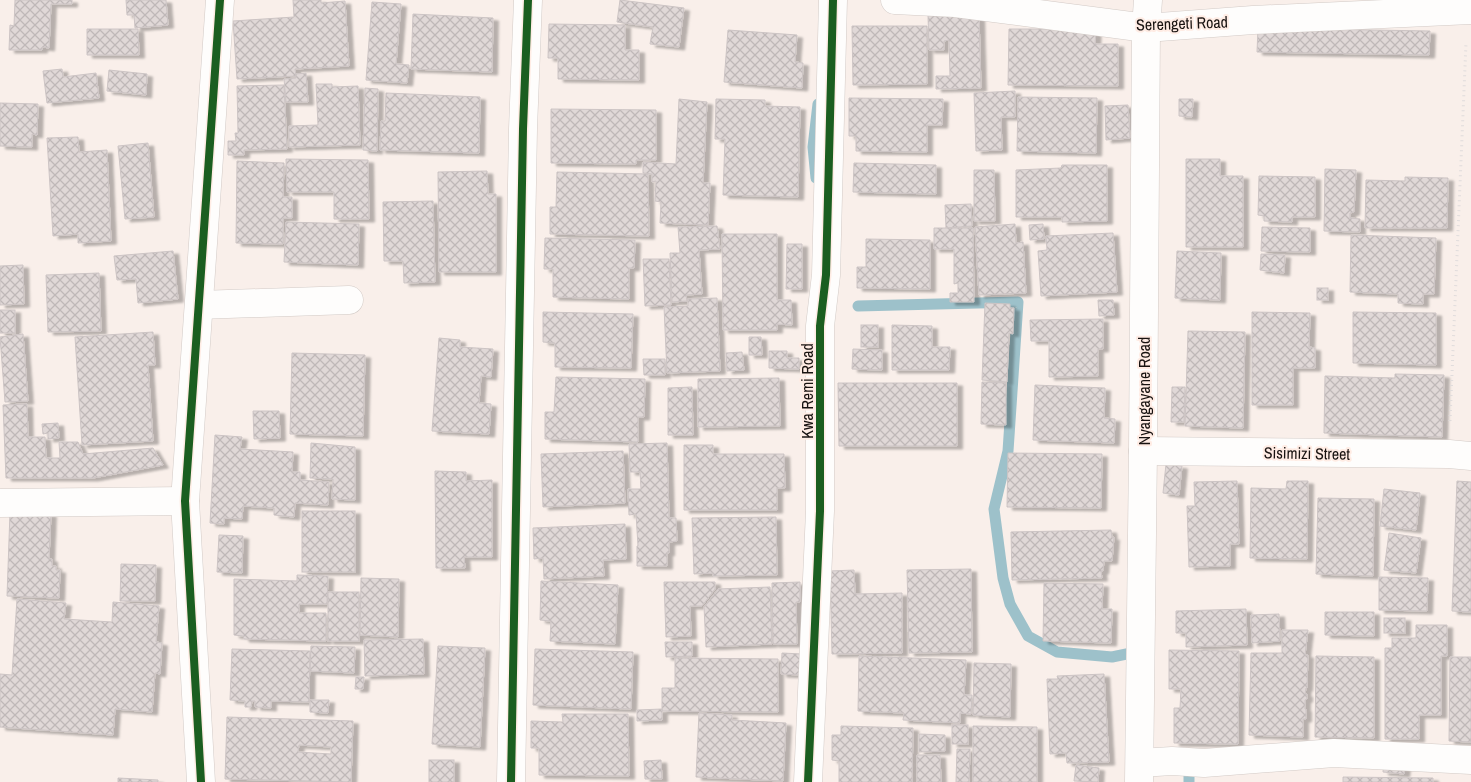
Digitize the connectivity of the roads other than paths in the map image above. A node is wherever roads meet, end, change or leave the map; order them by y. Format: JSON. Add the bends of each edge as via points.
{"nodes":[{"id":1,"x":220,"y":0,"type":"edge"},
{"id":2,"x":528,"y":0,"type":"edge"},
{"id":3,"x":833,"y":0,"type":"edge"},
{"id":4,"x":894,"y":0,"type":"edge"},
{"id":5,"x":1148,"y":0,"type":"edge"},
{"id":6,"x":1466,"y":6,"type":"edge"},
{"id":7,"x":1146,"y":28,"type":"junction"},
{"id":8,"x":348,"y":300,"type":"dead end"},
{"id":9,"x":199,"y":305,"type":"junction"},
{"id":10,"x":1143,"y":451,"type":"junction"},
{"id":11,"x":1460,"y":455,"type":"edge"},
{"id":12,"x":185,"y":501,"type":"junction"},
{"id":13,"x":0,"y":503,"type":"edge"},
{"id":14,"x":1454,"y":767,"type":"edge"},
{"id":15,"x":1140,"y":772,"type":"edge"},
{"id":16,"x":201,"y":782,"type":"edge"},
{"id":17,"x":511,"y":782,"type":"edge"},
{"id":18,"x":808,"y":782,"type":"edge"}],
"edges":[{"from":1,"to":9,"type":"street"},
{"from":2,"to":17,"type":"street"},
{"from":3,"to":18,"type":"street","name":"Kwa Remi Road","via":[[826,275],[820,326],[820,512]]},
{"from":4,"to":7,"type":"street","name":"Serengeti Road","via":[[955,3]]},
{"from":5,"to":7,"type":"street","name":"Nyangayane Road"},
{"from":6,"to":7,"type":"street","name":"Serengeti Road"},
{"from":7,"to":10,"type":"street","name":"Nyangayane Road"},
{"from":8,"to":9,"type":"street"},
{"from":9,"to":12,"type":"street"},
{"from":10,"to":11,"type":"street","name":"Sisimizi Street"},
{"from":10,"to":15,"type":"street","name":"Nyangayane Road"},
{"from":12,"to":13,"type":"street"},
{"from":12,"to":16,"type":"street"},
{"from":14,"to":15,"type":"street","via":[[1334,753],[1204,764],[1172,762]]}]}
